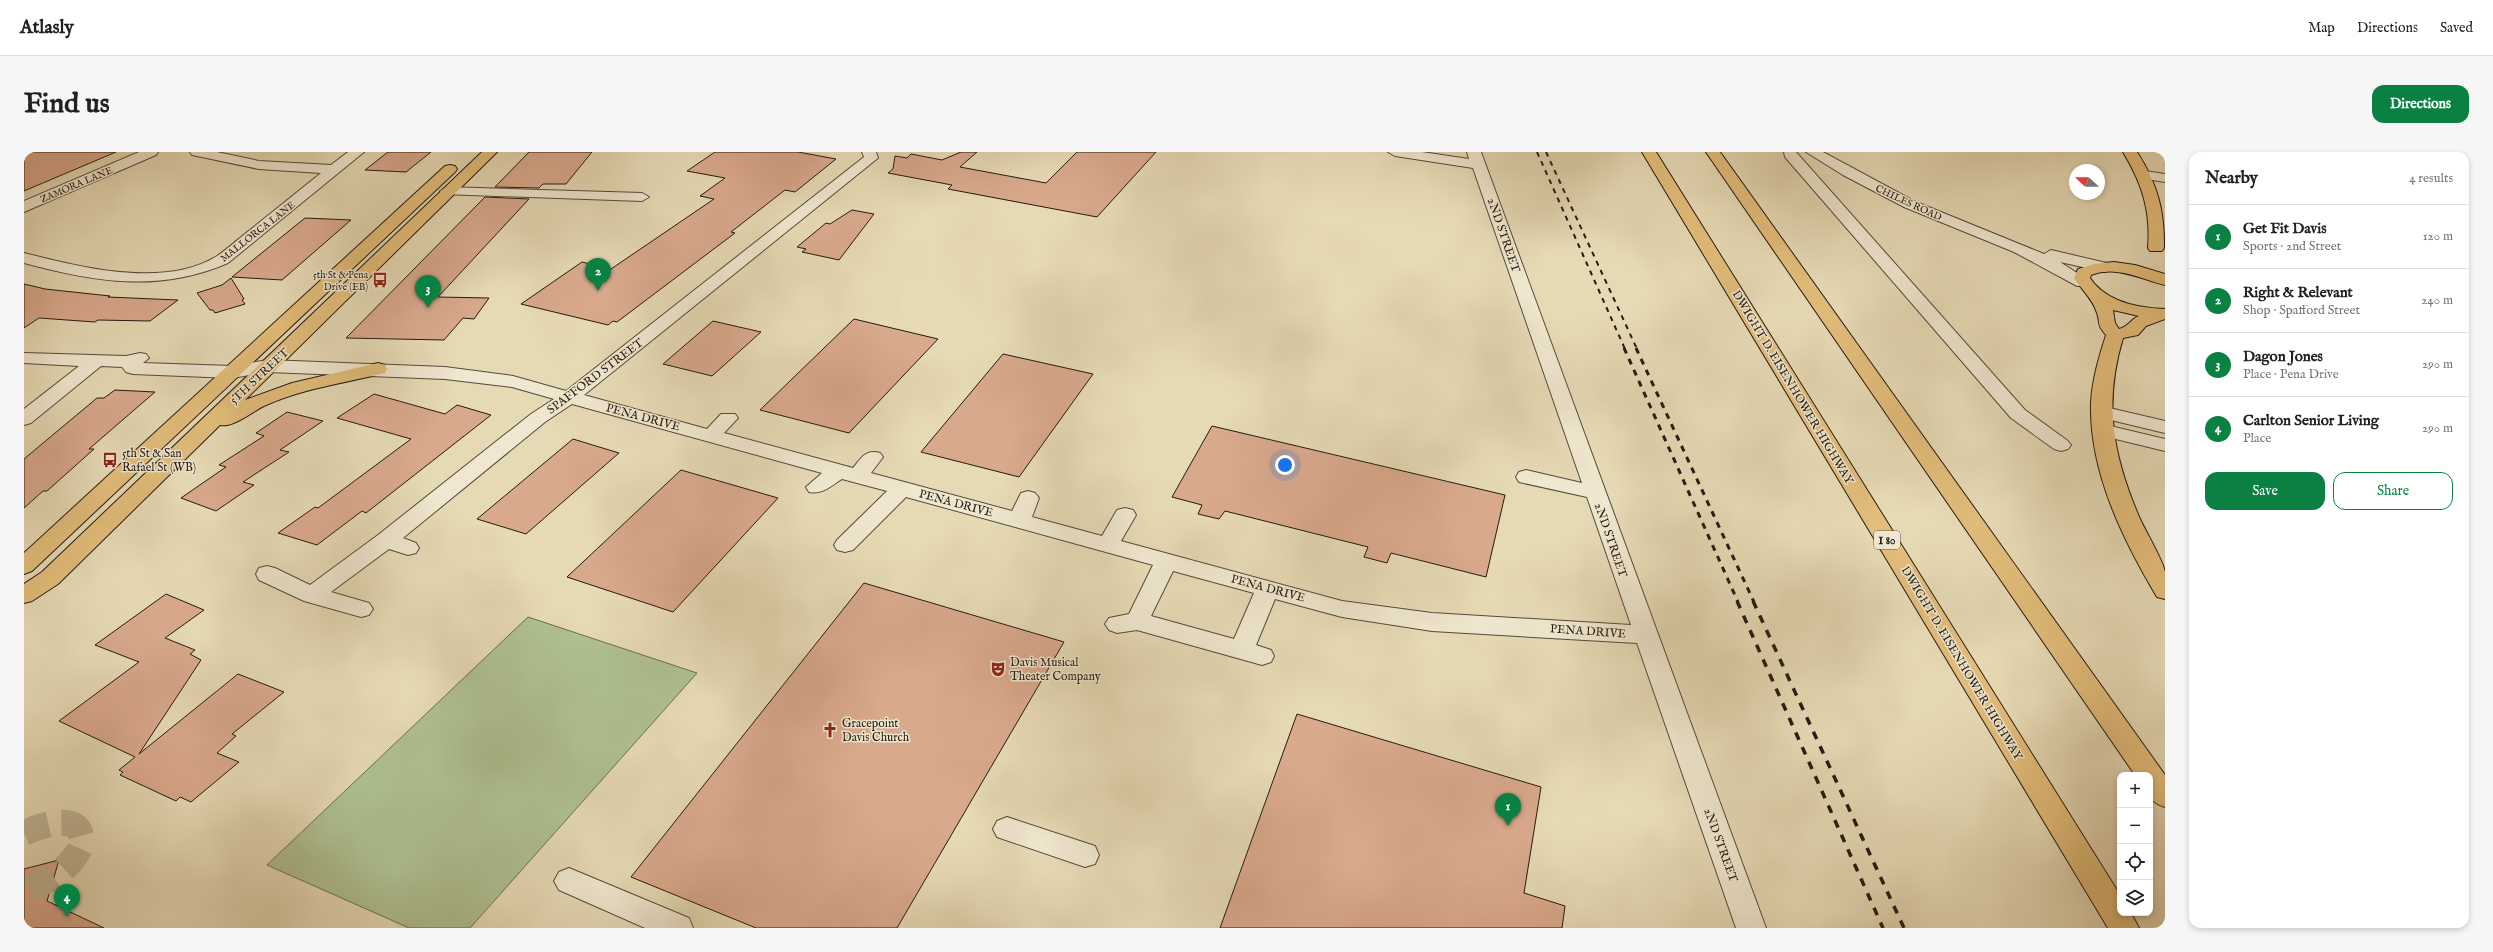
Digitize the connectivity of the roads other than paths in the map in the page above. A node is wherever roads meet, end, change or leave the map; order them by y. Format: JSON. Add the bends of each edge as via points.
{"nodes":[{"id":1,"x":151,"y":152,"type":"edge"},
{"id":2,"x":197,"y":152,"type":"edge"},
{"id":3,"x":357,"y":152,"type":"edge"},
{"id":4,"x":469,"y":152,"type":"edge"},
{"id":5,"x":490,"y":152,"type":"edge"},
{"id":6,"x":869,"y":152,"type":"edge"},
{"id":7,"x":1395,"y":152,"type":"edge"},
{"id":8,"x":1649,"y":152,"type":"edge"},
{"id":9,"x":1713,"y":152,"type":"edge"},
{"id":10,"x":1813,"y":152,"type":"edge"},
{"id":11,"x":2130,"y":152,"type":"edge"},
{"id":12,"x":1790,"y":154,"type":"dead end"},
{"id":13,"x":1476,"y":159,"type":"edge"},
{"id":14,"x":334,"y":170,"type":"junction"},
{"id":15,"x":2145,"y":175,"type":"junction"},
{"id":16,"x":2165,"y":178,"type":"edge"},
{"id":17,"x":447,"y":191,"type":"junction"},
{"id":18,"x":642,"y":197,"type":"dead end"},
{"id":19,"x":24,"y":207,"type":"edge"},
{"id":20,"x":2009,"y":244,"type":"junction"},
{"id":21,"x":2161,"y":251,"type":"edge"},
{"id":22,"x":24,"y":258,"type":"edge"},
{"id":23,"x":2112,"y":267,"type":"junction"},
{"id":24,"x":2165,"y":280,"type":"edge"},
{"id":25,"x":2089,"y":288,"type":"junction"},
{"id":26,"x":2164,"y":314,"type":"edge"},
{"id":27,"x":2115,"y":335,"type":"junction"},
{"id":28,"x":24,"y":358,"type":"edge"},
{"id":29,"x":249,"y":358,"type":"junction"},
{"id":30,"x":95,"y":362,"type":"junction"},
{"id":31,"x":126,"y":362,"type":"junction"},
{"id":32,"x":268,"y":366,"type":"junction"},
{"id":33,"x":378,"y":369,"type":"junction"},
{"id":34,"x":232,"y":372,"type":"junction"},
{"id":35,"x":570,"y":397,"type":"junction"},
{"id":36,"x":728,"y":418,"type":"dead end"},
{"id":37,"x":24,"y":419,"type":"edge"},
{"id":38,"x":2101,"y":421,"type":"junction"},
{"id":39,"x":2165,"y":427,"type":"edge"},
{"id":40,"x":711,"y":436,"type":"junction"},
{"id":41,"x":2061,"y":445,"type":"dead end"},
{"id":42,"x":2165,"y":445,"type":"edge"},
{"id":43,"x":183,"y":448,"type":"junction"},
{"id":44,"x":873,"y":457,"type":"dead end"},
{"id":45,"x":848,"y":473,"type":"junction"},
{"id":46,"x":1526,"y":477,"type":"dead end"},
{"id":47,"x":816,"y":487,"type":"dead end"},
{"id":48,"x":902,"y":488,"type":"junction"},
{"id":49,"x":1594,"y":492,"type":"junction"},
{"id":50,"x":1028,"y":498,"type":"dead end"},
{"id":51,"x":1125,"y":515,"type":"dead end"},
{"id":52,"x":1020,"y":520,"type":"junction"},
{"id":53,"x":386,"y":540,"type":"junction"},
{"id":54,"x":1108,"y":544,"type":"junction"},
{"id":55,"x":845,"y":546,"type":"dead end"},
{"id":56,"x":408,"y":548,"type":"dead end"},
{"id":57,"x":1167,"y":560,"type":"junction"},
{"id":58,"x":24,"y":566,"type":"edge"},
{"id":59,"x":267,"y":574,"type":"dead end"},
{"id":60,"x":1268,"y":588,"type":"junction"},
{"id":61,"x":2165,"y":591,"type":"edge"},
{"id":62,"x":24,"y":595,"type":"edge"},
{"id":63,"x":312,"y":595,"type":"junction"},
{"id":64,"x":361,"y":609,"type":"dead end"},
{"id":65,"x":1645,"y":635,"type":"junction"},
{"id":66,"x":2148,"y":772,"type":"edge"},
{"id":67,"x":2153,"y":779,"type":"edge"},
{"id":68,"x":2165,"y":796,"type":"edge"},
{"id":69,"x":1007,"y":829,"type":"dead end"},
{"id":70,"x":1085,"y":855,"type":"dead end"},
{"id":71,"x":569,"y":881,"type":"dead end"},
{"id":72,"x":678,"y":928,"type":"edge"},
{"id":73,"x":1750,"y":928,"type":"edge"},
{"id":74,"x":2124,"y":928,"type":"edge"}],
"edges":[{"from":1,"to":19,"type":"street","name":"ZAMORA LANE"},
{"from":2,"to":14,"type":"street","via":[[259,165]]},
{"from":3,"to":14,"type":"street","name":"MALLORCA LANE"},
{"from":4,"to":29,"type":"main road","name":"5TH STREET"},
{"from":5,"to":17,"type":"main road","name":"5TH STREET"},
{"from":6,"to":35,"type":"street","name":"SPAFFORD STREET","via":[[871,158]]},
{"from":7,"to":13,"type":"street"},
{"from":8,"to":74,"type":"main road","name":"DWIGHT D. EISENHOWER HIGHWAY","number":"I 80"},
{"from":9,"to":66,"type":"main road"},
{"from":10,"to":20,"type":"street","name":"CHILES ROAD","via":[[1909,204]]},
{"from":11,"to":15,"type":"main road"},
{"from":12,"to":41,"type":"street","via":[[2018,414]]},
{"from":13,"to":49,"type":"street","name":"2ND STREET"},
{"from":14,"to":22,"type":"street","name":"MALLORCA LANE","via":[[222,260],[185,275],[166,278],[69,271]]},
{"from":15,"to":16,"type":"street"},
{"from":15,"to":21,"type":"main road","via":[[2156,200]]},
{"from":17,"to":18,"type":"street"},
{"from":17,"to":32,"type":"main road","name":"5TH STREET"},
{"from":20,"to":23,"type":"street"},
{"from":20,"to":25,"type":"street","via":[[2064,270]]},
{"from":21,"to":23,"type":"main road","via":[[2144,250],[2135,261]]},
{"from":23,"to":24,"type":"main road"},
{"from":23,"to":25,"type":"main road","via":[[2092,268],[2084,272],[2082,278]]},
{"from":25,"to":26,"type":"main road","via":[[2126,308]]},
{"from":25,"to":27,"type":"main road","via":[[2106,313],[2106,324]]},
{"from":26,"to":27,"type":"main road","via":[[2140,322],[2132,331]]},
{"from":27,"to":38,"type":"main road","via":[[2103,380]]},
{"from":28,"to":30,"type":"street"},
{"from":29,"to":31,"type":"street","via":[[145,356]]},
{"from":29,"to":32,"type":"street"},
{"from":29,"to":34,"type":"main road","name":"5TH STREET"},
{"from":30,"to":31,"type":"street"},
{"from":30,"to":37,"type":"street"},
{"from":31,"to":34,"type":"street","via":[[133,368]]},
{"from":32,"to":33,"type":"street","name":"PENA DRIVE"},
{"from":32,"to":34,"type":"street"},
{"from":32,"to":43,"type":"main road","name":"5TH STREET"},
{"from":33,"to":35,"type":"street","name":"PENA DRIVE","via":[[444,373],[513,382]]},
{"from":33,"to":43,"type":"main road","via":[[298,386],[275,394],[230,416]]},
{"from":34,"to":58,"type":"main road","name":"5TH STREET"},
{"from":35,"to":40,"type":"street","name":"PENA DRIVE"},
{"from":35,"to":53,"type":"street","name":"SPAFFORD STREET","via":[[538,418]]},
{"from":36,"to":40,"type":"street"},
{"from":38,"to":39,"type":"street"},
{"from":38,"to":42,"type":"street"},
{"from":38,"to":61,"type":"main road","via":[[2111,467],[2126,513]]},
{"from":40,"to":45,"type":"street","name":"PENA DRIVE"},
{"from":43,"to":62,"type":"main road","name":"5TH STREET","via":[[50,578]]},
{"from":44,"to":45,"type":"street"},
{"from":45,"to":47,"type":"street"},
{"from":45,"to":48,"type":"street","name":"PENA DRIVE"},
{"from":46,"to":49,"type":"street"},
{"from":48,"to":52,"type":"street","name":"PENA DRIVE"},
{"from":48,"to":55,"type":"street"},
{"from":49,"to":65,"type":"street","name":"2ND STREET"},
{"from":50,"to":52,"type":"street"},
{"from":51,"to":54,"type":"street"},
{"from":52,"to":54,"type":"street","name":"PENA DRIVE"},
{"from":53,"to":56,"type":"street"},
{"from":53,"to":63,"type":"street","name":"SPAFFORD STREET"},
{"from":54,"to":57,"type":"street","name":"PENA DRIVE"},
{"from":57,"to":60,"type":"street","name":"PENA DRIVE"},
{"from":57,"to":60,"type":"street","via":[[1127,623],[1252,652]]},
{"from":59,"to":63,"type":"street"},
{"from":60,"to":65,"type":"street","name":"PENA DRIVE","via":[[1342,609],[1432,622]]},
{"from":63,"to":64,"type":"street"},
{"from":65,"to":73,"type":"street","name":"2ND STREET"},
{"from":67,"to":68,"type":"main road"},
{"from":69,"to":70,"type":"street"},
{"from":71,"to":72,"type":"street"}]}
